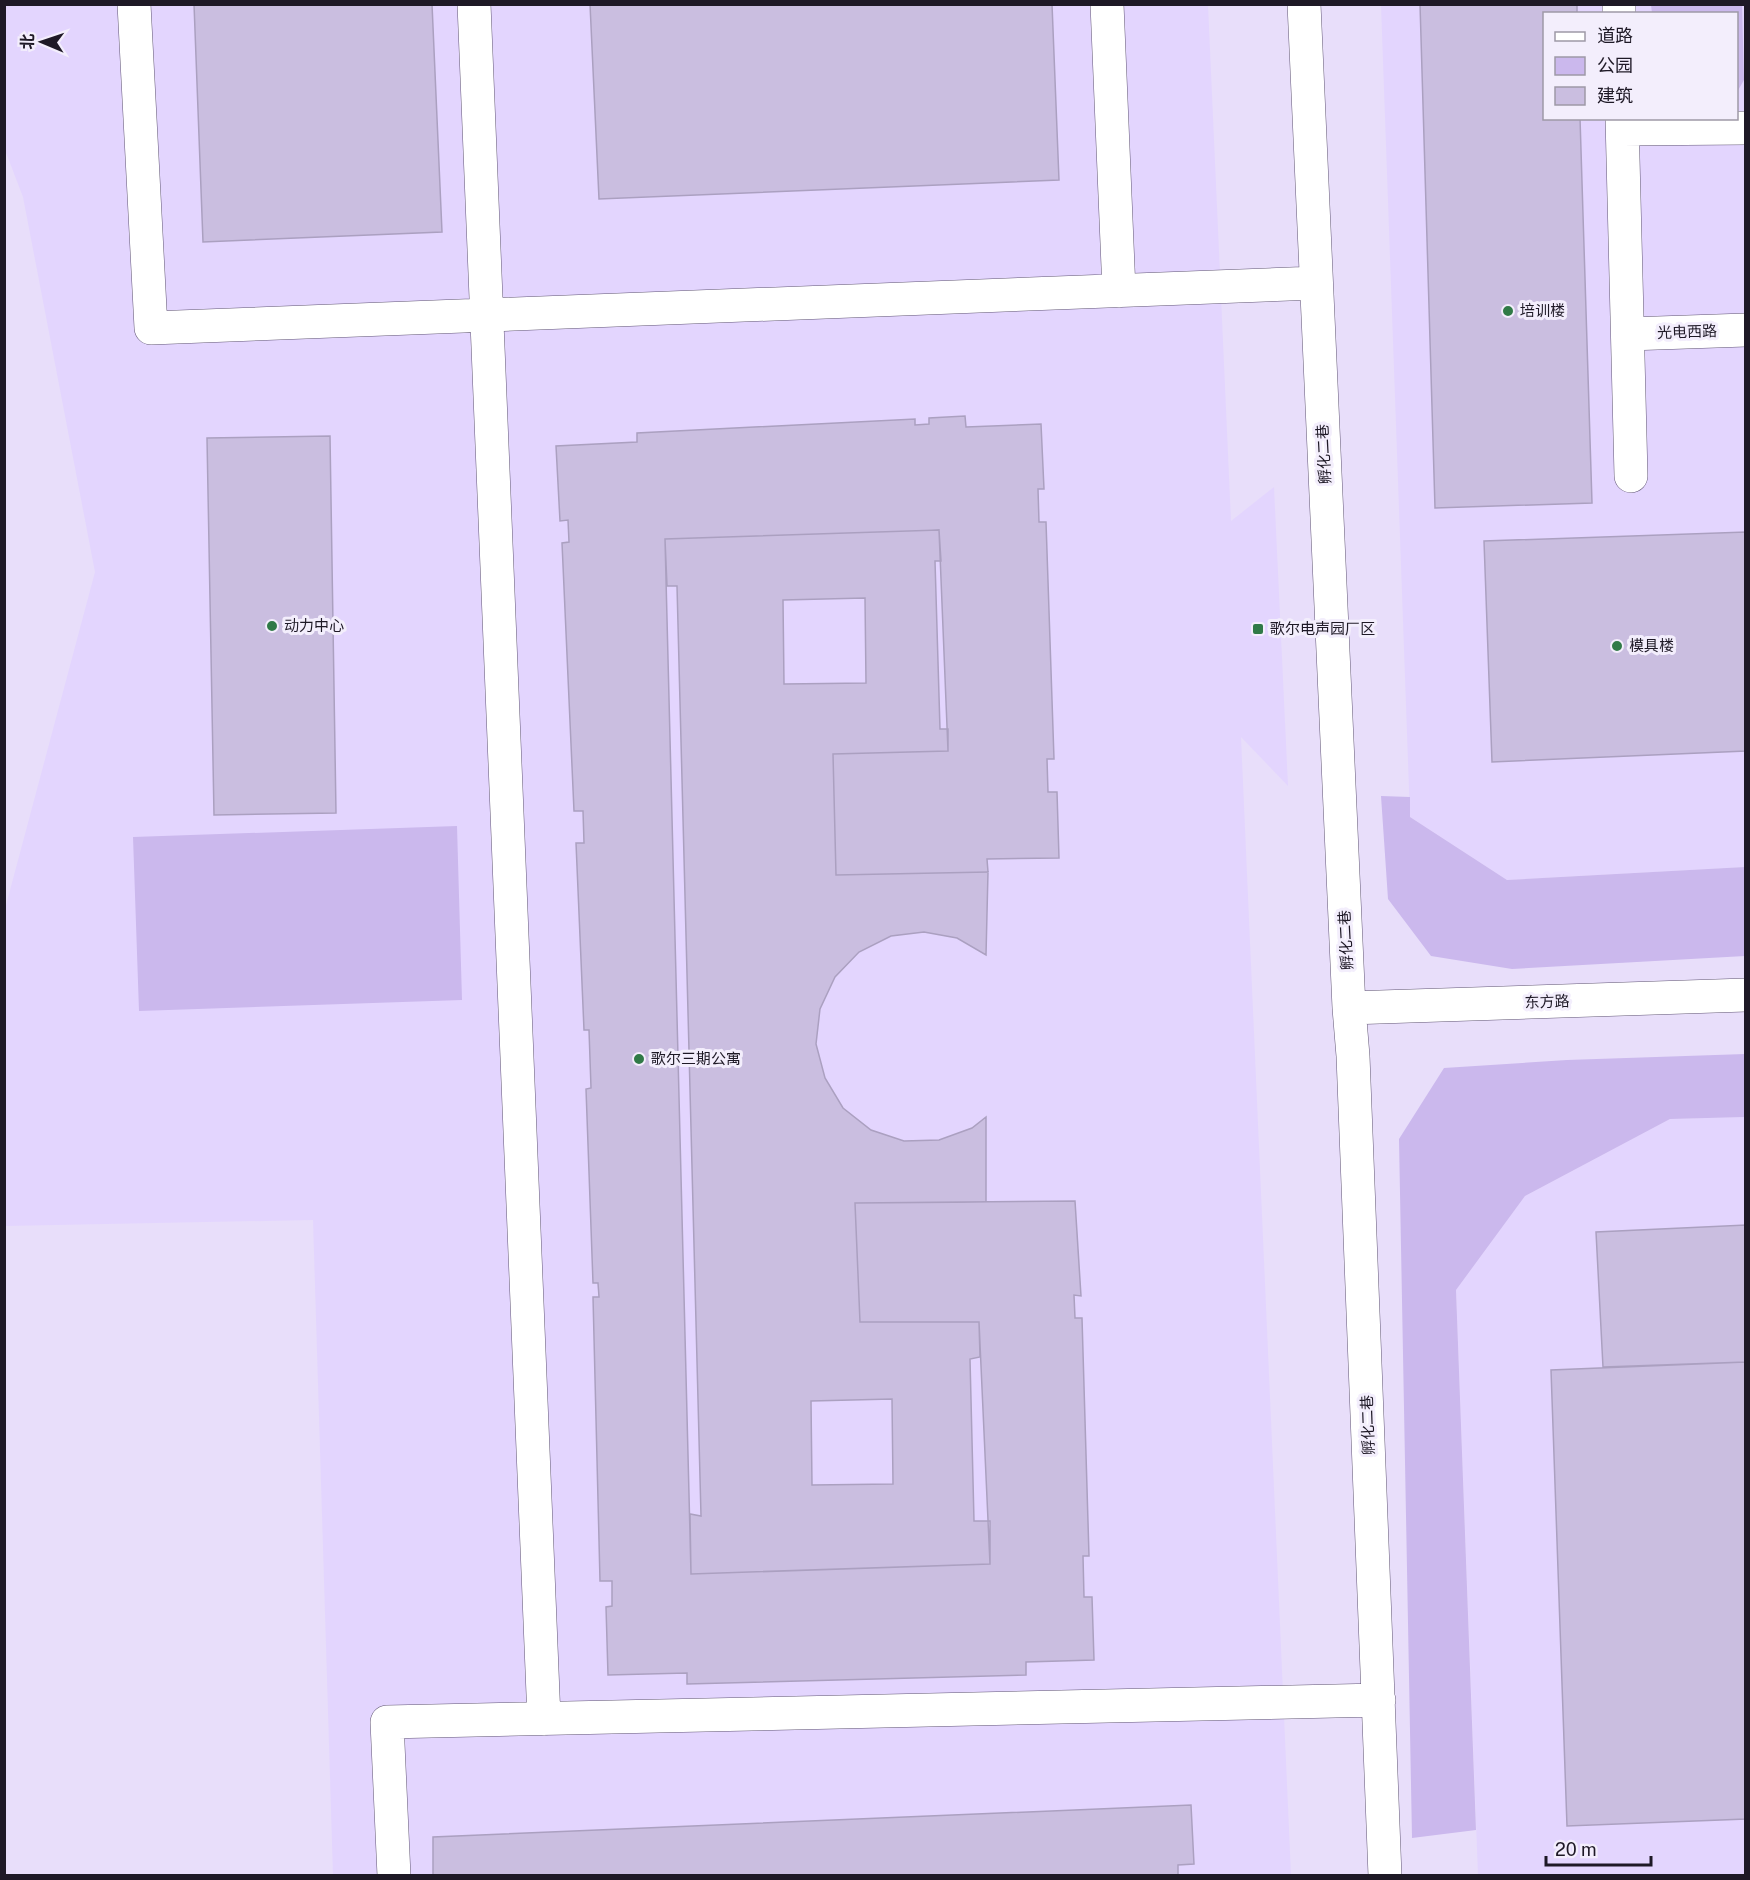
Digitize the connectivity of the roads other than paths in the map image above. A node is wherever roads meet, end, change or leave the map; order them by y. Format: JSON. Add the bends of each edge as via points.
{"nodes":[{"id":1,"x":134,"y":4,"type":"edge"},
{"id":2,"x":474,"y":4,"type":"edge"},
{"id":3,"x":1107,"y":4,"type":"edge"},
{"id":4,"x":1304,"y":4,"type":"edge"},
{"id":5,"x":1622,"y":124,"type":"edge"},
{"id":6,"x":1746,"y":128,"type":"edge"},
{"id":7,"x":1316,"y":283,"type":"junction"},
{"id":8,"x":1119,"y":291,"type":"junction"},
{"id":9,"x":486,"y":315,"type":"junction"},
{"id":10,"x":1746,"y":330,"type":"edge"},
{"id":11,"x":1628,"y":334,"type":"junction"},
{"id":12,"x":1631,"y":476,"type":"dead end"},
{"id":13,"x":1746,"y":995,"type":"edge"},
{"id":14,"x":1349,"y":1008,"type":"junction"},
{"id":15,"x":1379,"y":1700,"type":"junction"},
{"id":16,"x":544,"y":1719,"type":"junction"},
{"id":17,"x":394,"y":1875,"type":"edge"},
{"id":18,"x":1385,"y":1875,"type":"edge"}],
"edges":[{"from":1,"to":9,"type":"street","via":[[151,328]]},
{"from":2,"to":9,"type":"street"},
{"from":3,"to":8,"type":"street"},
{"from":4,"to":7,"type":"street","name":"孵化二巷"},
{"from":5,"to":6,"type":"street"},
{"from":5,"to":11,"type":"street"},
{"from":7,"to":8,"type":"street"},
{"from":7,"to":14,"type":"street","name":"孵化二巷"},
{"from":8,"to":9,"type":"street"},
{"from":9,"to":16,"type":"street"},
{"from":10,"to":11,"type":"street","name":"光电西路"},
{"from":11,"to":12,"type":"street"},
{"from":13,"to":14,"type":"street","name":"东方路"},
{"from":14,"to":15,"type":"street","name":"孵化二巷"},
{"from":15,"to":16,"type":"street"},
{"from":15,"to":18,"type":"street","name":"孵化二巷"},
{"from":16,"to":17,"type":"street","via":[[387,1722]]}]}
